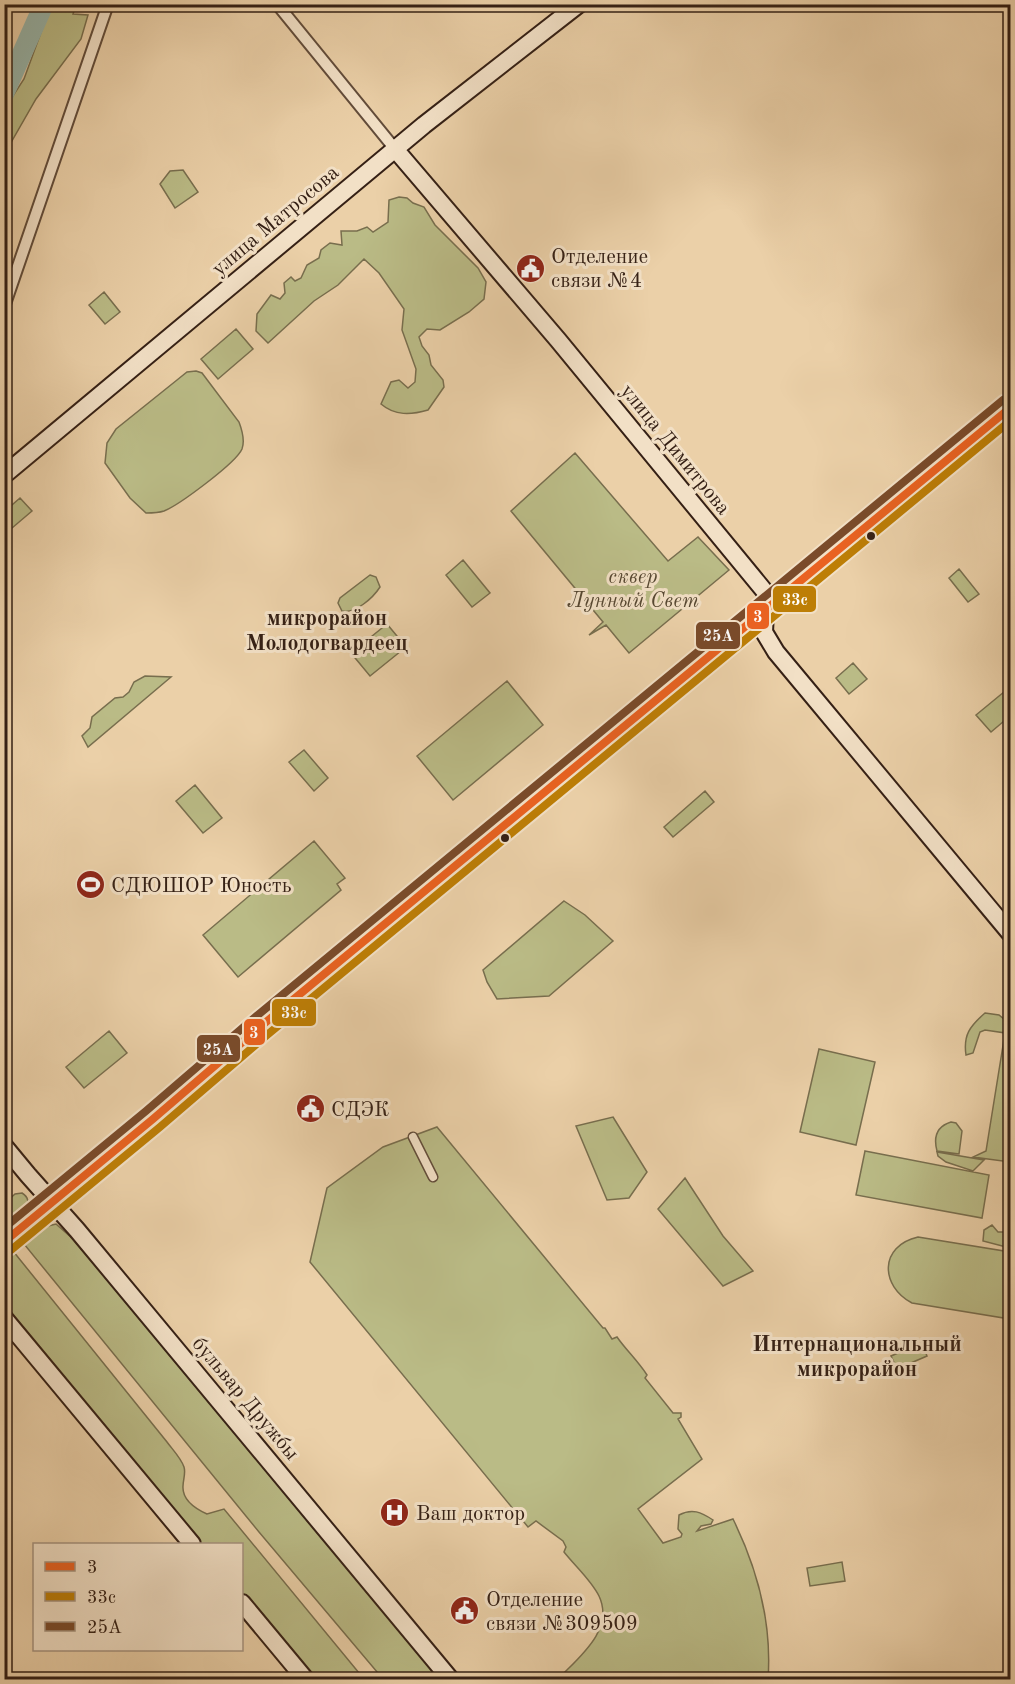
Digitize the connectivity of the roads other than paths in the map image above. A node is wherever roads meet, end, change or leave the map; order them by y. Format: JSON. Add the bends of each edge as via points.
{"nodes":[{"id":1,"x":108,"y":4,"type":"edge"},
{"id":2,"x":277,"y":4,"type":"edge"},
{"id":3,"x":579,"y":4,"type":"edge"},
{"id":4,"x":395,"y":148,"type":"junction"},
{"id":5,"x":4,"y":307,"type":"edge"},
{"id":6,"x":1011,"y":408,"type":"edge"},
{"id":7,"x":4,"y":475,"type":"edge"},
{"id":8,"x":764,"y":611,"type":"junction"},
{"id":9,"x":1011,"y":933,"type":"edge"},
{"id":10,"x":413,"y":1137,"type":"dead end"},
{"id":11,"x":4,"y":1146,"type":"edge"},
{"id":12,"x":433,"y":1176,"type":"dead end"},
{"id":13,"x":52,"y":1202,"type":"junction"},
{"id":14,"x":4,"y":1242,"type":"edge"},
{"id":15,"x":4,"y":1317,"type":"edge"},
{"id":16,"x":190,"y":1543,"type":"edge"},
{"id":17,"x":243,"y":1604,"type":"edge"},
{"id":18,"x":306,"y":1680,"type":"edge"},
{"id":19,"x":451,"y":1680,"type":"edge"}],
"edges":[{"from":1,"to":5,"type":"street"},
{"from":2,"to":4,"type":"street","name":"улица Димитрова"},
{"from":3,"to":4,"type":"main road","name":"улица Матросова"},
{"from":4,"to":7,"type":"main road","name":"улица Матросова"},
{"from":4,"to":8,"type":"main road","name":"улица Димитрова","via":[[766,593]]},
{"from":6,"to":8,"type":"main road"},
{"from":8,"to":9,"type":"main road","name":"улица Димитрова","via":[[764,632],[776,652]]},
{"from":8,"to":13,"type":"main road"},
{"from":10,"to":12,"type":"street"},
{"from":11,"to":13,"type":"main road","name":"бульвар Дружбы"},
{"from":13,"to":14,"type":"main road"},
{"from":13,"to":19,"type":"main road","name":"бульвар Дружбы"},
{"from":15,"to":16,"type":"main road"},
{"from":17,"to":18,"type":"main road"}]}
